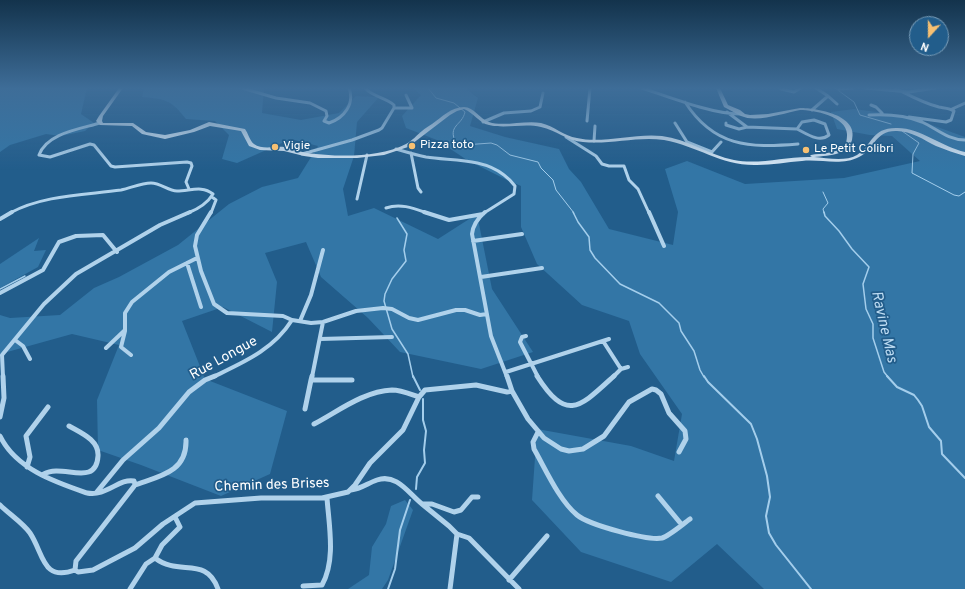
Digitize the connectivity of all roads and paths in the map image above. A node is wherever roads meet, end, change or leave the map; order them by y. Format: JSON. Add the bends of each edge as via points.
{"nodes":[{"id":1,"x":102,"y":115,"type":"edge"},
{"id":2,"x":327,"y":115,"type":"edge"},
{"id":3,"x":341,"y":115,"type":"edge"},
{"id":4,"x":390,"y":115,"type":"edge"},
{"id":5,"x":445,"y":115,"type":"edge"},
{"id":6,"x":476,"y":115,"type":"edge"},
{"id":7,"x":500,"y":115,"type":"edge"},
{"id":8,"x":588,"y":115,"type":"edge"},
{"id":9,"x":693,"y":115,"type":"edge"},
{"id":10,"x":734,"y":115,"type":"edge"},
{"id":11,"x":751,"y":115,"type":"edge"},
{"id":12,"x":774,"y":115,"type":"edge"},
{"id":13,"x":831,"y":115,"type":"edge"},
{"id":14,"x":899,"y":115,"type":"edge"},
{"id":15,"x":953,"y":115,"type":"edge"},
{"id":16,"x":909,"y":117,"type":"junction"},
{"id":17,"x":587,"y":121,"type":"dead end"},
{"id":18,"x":483,"y":122,"type":"junction"},
{"id":19,"x":100,"y":123,"type":"junction"},
{"id":20,"x":675,"y":123,"type":"dead end"},
{"id":21,"x":726,"y":123,"type":"dead end"},
{"id":22,"x":594,"y":126,"type":"dead end"},
{"id":23,"x":747,"y":127,"type":"junction"},
{"id":24,"x":797,"y":129,"type":"junction"},
{"id":25,"x":566,"y":137,"type":"junction"},
{"id":26,"x":965,"y":140,"type":"edge"},
{"id":27,"x":594,"y":141,"type":"junction"},
{"id":28,"x":721,"y":142,"type":"dead end"},
{"id":29,"x":798,"y":144,"type":"dead end"},
{"id":30,"x":396,"y":149,"type":"junction"},
{"id":31,"x":411,"y":153,"type":"junction"},
{"id":32,"x":711,"y":153,"type":"junction"},
{"id":33,"x":302,"y":154,"type":"junction"},
{"id":34,"x":965,"y":154,"type":"edge"},
{"id":35,"x":367,"y":155,"type":"junction"},
{"id":36,"x":812,"y":159,"type":"junction"},
{"id":37,"x":189,"y":189,"type":"junction"},
{"id":38,"x":421,"y":192,"type":"dead end"},
{"id":39,"x":212,"y":197,"type":"junction"},
{"id":40,"x":357,"y":199,"type":"dead end"},
{"id":41,"x":386,"y":208,"type":"dead end"},
{"id":42,"x":483,"y":214,"type":"junction"},
{"id":43,"x":0,"y":219,"type":"edge"},
{"id":44,"x":522,"y":234,"type":"dead end"},
{"id":45,"x":473,"y":241,"type":"junction"},
{"id":46,"x":664,"y":246,"type":"dead end"},
{"id":47,"x":323,"y":250,"type":"dead end"},
{"id":48,"x":117,"y":252,"type":"junction"},
{"id":49,"x":197,"y":258,"type":"junction"},
{"id":50,"x":187,"y":263,"type":"junction"},
{"id":51,"x":542,"y":268,"type":"dead end"},
{"id":52,"x":481,"y":277,"type":"junction"},
{"id":53,"x":0,"y":293,"type":"edge"},
{"id":54,"x":201,"y":307,"type":"dead end"},
{"id":55,"x":487,"y":314,"type":"junction"},
{"id":56,"x":292,"y":320,"type":"junction"},
{"id":57,"x":300,"y":321,"type":"junction"},
{"id":58,"x":324,"y":322,"type":"junction"},
{"id":59,"x":125,"y":330,"type":"junction"},
{"id":60,"x":526,"y":336,"type":"dead end"},
{"id":61,"x":392,"y":337,"type":"dead end"},
{"id":62,"x":320,"y":339,"type":"junction"},
{"id":63,"x":609,"y":339,"type":"dead end"},
{"id":64,"x":15,"y":340,"type":"junction"},
{"id":65,"x":603,"y":341,"type":"junction"},
{"id":66,"x":106,"y":348,"type":"dead end"},
{"id":67,"x":131,"y":355,"type":"dead end"},
{"id":68,"x":30,"y":359,"type":"dead end"},
{"id":69,"x":530,"y":364,"type":"junction"},
{"id":70,"x":628,"y":367,"type":"dead end"},
{"id":71,"x":621,"y":369,"type":"junction"},
{"id":72,"x":506,"y":372,"type":"junction"},
{"id":73,"x":310,"y":380,"type":"junction"},
{"id":74,"x":352,"y":380,"type":"dead end"},
{"id":75,"x":512,"y":391,"type":"junction"},
{"id":76,"x":419,"y":397,"type":"junction"},
{"id":77,"x":48,"y":407,"type":"dead end"},
{"id":78,"x":305,"y":409,"type":"dead end"},
{"id":79,"x":0,"y":418,"type":"edge"},
{"id":80,"x":314,"y":424,"type":"dead end"},
{"id":81,"x":69,"y":426,"type":"dead end"},
{"id":82,"x":538,"y":432,"type":"junction"},
{"id":83,"x":0,"y":436,"type":"edge"},
{"id":84,"x":186,"y":440,"type":"dead end"},
{"id":85,"x":679,"y":452,"type":"dead end"},
{"id":86,"x":27,"y":466,"type":"junction"},
{"id":87,"x":44,"y":474,"type":"junction"},
{"id":88,"x":135,"y":485,"type":"junction"},
{"id":89,"x":350,"y":490,"type":"junction"},
{"id":90,"x":96,"y":494,"type":"junction"},
{"id":91,"x":478,"y":496,"type":"dead end"},
{"id":92,"x":658,"y":496,"type":"dead end"},
{"id":93,"x":327,"y":498,"type":"junction"},
{"id":94,"x":422,"y":504,"type":"junction"},
{"id":95,"x":0,"y":505,"type":"edge"},
{"id":96,"x":175,"y":517,"type":"junction"},
{"id":97,"x":690,"y":519,"type":"dead end"},
{"id":98,"x":682,"y":525,"type":"junction"},
{"id":99,"x":457,"y":534,"type":"junction"},
{"id":100,"x":547,"y":536,"type":"dead end"},
{"id":101,"x":155,"y":558,"type":"junction"},
{"id":102,"x":75,"y":570,"type":"junction"},
{"id":103,"x":509,"y":580,"type":"junction"},
{"id":104,"x":303,"y":586,"type":"dead end"},
{"id":105,"x":130,"y":589,"type":"edge"},
{"id":106,"x":218,"y":589,"type":"edge"},
{"id":107,"x":450,"y":589,"type":"edge"},
{"id":108,"x":519,"y":589,"type":"edge"}],
"edges":[{"from":1,"to":19,"type":"street"},
{"from":2,"to":3,"type":"street","via":[[324,121],[329,123]]},
{"from":4,"to":33,"type":"street","via":[[379,130]]},
{"from":5,"to":30,"type":"street","via":[[410,144]]},
{"from":6,"to":18,"type":"street"},
{"from":7,"to":18,"type":"street"},
{"from":8,"to":17,"type":"street"},
{"from":9,"to":29,"type":"street","via":[[712,133],[724,139],[767,146]]},
{"from":10,"to":23,"type":"street"},
{"from":11,"to":12,"type":"street"},
{"from":13,"to":36,"type":"street","via":[[844,122],[849,128],[850,135],[846,148],[813,156]]},
{"from":14,"to":16,"type":"street"},
{"from":15,"to":16,"type":"street","via":[[948,122]]},
{"from":16,"to":26,"type":"street","via":[[948,138]]},
{"from":18,"to":25,"type":"street","via":[[540,125]]},
{"from":19,"to":33,"type":"street","via":[[110,126],[133,125],[144,133],[165,137],[189,132],[209,124],[231,127],[243,130],[253,146],[286,149]]},
{"from":19,"to":37,"type":"street","via":[[48,142],[41,147],[39,155],[53,156],[90,144],[115,167],[187,162],[192,165],[186,182]]},
{"from":20,"to":32,"type":"street","via":[[687,142]]},
{"from":21,"to":23,"type":"street","via":[[737,129]]},
{"from":22,"to":27,"type":"street"},
{"from":23,"to":24,"type":"street"},
{"from":24,"to":24,"type":"street","via":[[816,138],[825,138],[829,135],[825,124],[815,120],[806,120]]},
{"from":25,"to":27,"type":"street"},
{"from":25,"to":46,"type":"street","via":[[596,156],[602,164],[624,166],[629,180],[638,189]]},
{"from":27,"to":32,"type":"street","via":[[638,137],[664,138]]},
{"from":28,"to":32,"type":"street"},
{"from":30,"to":31,"type":"street"},
{"from":30,"to":35,"type":"street"},
{"from":31,"to":38,"type":"street"},
{"from":31,"to":42,"type":"street","via":[[480,164],[505,175],[515,186],[514,194]]},
{"from":32,"to":36,"type":"street","via":[[732,162],[750,164]]},
{"from":33,"to":35,"type":"street","via":[[352,157]]},
{"from":34,"to":36,"type":"street","via":[[945,149],[905,130],[895,129],[879,133],[854,158]]},
{"from":35,"to":40,"type":"street"},
{"from":37,"to":39,"type":"street","via":[[207,190],[213,194]]},
{"from":37,"to":43,"type":"street","via":[[177,192],[149,183],[121,190],[68,196],[18,209]]},
{"from":39,"to":48,"type":"street","via":[[198,209],[160,225]]},
{"from":39,"to":49,"type":"street","name":"Rue Longue","via":[[216,200],[216,205],[201,226],[196,240]]},
{"from":41,"to":42,"type":"street","via":[[398,205],[448,220]]},
{"from":42,"to":45,"type":"street","via":[[473,226]]},
{"from":44,"to":45,"type":"street"},
{"from":45,"to":52,"type":"street"},
{"from":47,"to":57,"type":"street","via":[[308,304]]},
{"from":48,"to":53,"type":"street","via":[[103,235],[83,235],[64,239],[57,244],[43,270]]},
{"from":48,"to":64,"type":"street","via":[[73,277],[44,304]]},
{"from":49,"to":50,"type":"street"},
{"from":49,"to":56,"type":"street","name":"Rue Longue","via":[[213,303],[223,312],[283,316]]},
{"from":50,"to":54,"type":"street"},
{"from":50,"to":59,"type":"street","via":[[169,272],[132,302],[125,313]]},
{"from":51,"to":52,"type":"street"},
{"from":52,"to":55,"type":"street"},
{"from":55,"to":58,"type":"street","via":[[456,310],[418,320],[383,308],[356,311]]},
{"from":55,"to":72,"type":"street","via":[[494,345]]},
{"from":56,"to":57,"type":"street"},
{"from":56,"to":90,"type":"street","name":"Rue Longue","via":[[283,334],[251,359],[205,380],[189,392],[159,428],[122,460]]},
{"from":57,"to":58,"type":"street"},
{"from":58,"to":62,"type":"street"},
{"from":59,"to":66,"type":"street"},
{"from":59,"to":67,"type":"street","via":[[121,347]]},
{"from":60,"to":69,"type":"street","via":[[522,337],[520,342]]},
{"from":61,"to":62,"type":"street"},
{"from":62,"to":73,"type":"street"},
{"from":63,"to":65,"type":"street"},
{"from":64,"to":68,"type":"street","via":[[23,346]]},
{"from":64,"to":79,"type":"street","via":[[1,358],[4,398]]},
{"from":65,"to":69,"type":"street"},
{"from":65,"to":71,"type":"street"},
{"from":69,"to":71,"type":"street","via":[[555,400],[567,407],[580,405]]},
{"from":69,"to":72,"type":"street"},
{"from":70,"to":71,"type":"street"},
{"from":72,"to":75,"type":"street"},
{"from":73,"to":74,"type":"street"},
{"from":73,"to":78,"type":"street"},
{"from":75,"to":76,"type":"street","via":[[476,385],[431,388]]},
{"from":75,"to":82,"type":"street"},
{"from":76,"to":80,"type":"street","via":[[392,390],[376,393]]},
{"from":76,"to":89,"type":"street","name":"Chemin des Brises","via":[[403,430],[370,463]]},
{"from":77,"to":86,"type":"street","via":[[26,436],[30,454]]},
{"from":81,"to":87,"type":"street","via":[[96,443],[99,453],[96,464],[87,474],[54,470]]},
{"from":82,"to":85,"type":"street","via":[[561,449],[583,449],[604,436],[630,401],[655,389],[661,394],[667,410],[685,433],[685,440]]},
{"from":82,"to":98,"type":"street","via":[[534,449],[564,502],[578,516],[644,538],[663,538]]},
{"from":83,"to":86,"type":"street","via":[[3,444]]},
{"from":84,"to":88,"type":"street","via":[[186,453],[174,469]]},
{"from":86,"to":87,"type":"street"},
{"from":87,"to":90,"type":"street","via":[[84,493]]},
{"from":88,"to":90,"type":"street","via":[[134,481],[129,480]]},
{"from":88,"to":102,"type":"street","via":[[76,562]]},
{"from":89,"to":93,"type":"street","name":"Chemin des Brises"},
{"from":89,"to":94,"type":"street","via":[[358,490],[378,479],[389,478],[400,484]]},
{"from":91,"to":94,"type":"street","via":[[472,497],[464,507],[453,512],[448,512],[436,504]]},
{"from":92,"to":98,"type":"street"},
{"from":93,"to":96,"type":"street","name":"Chemin des Brises","via":[[206,501],[195,503]]},
{"from":93,"to":104,"type":"street","via":[[329,573],[322,585]]},
{"from":94,"to":99,"type":"street","via":[[452,526]]},
{"from":95,"to":102,"type":"street","name":"Chemin des Brises","via":[[30,532],[48,569],[60,574]]},
{"from":96,"to":101,"type":"street","via":[[180,527],[164,542]]},
{"from":96,"to":102,"type":"street","name":"Chemin des Brises","via":[[123,556],[93,570]]},
{"from":97,"to":98,"type":"street"},
{"from":99,"to":103,"type":"street","via":[[469,538]]},
{"from":99,"to":107,"type":"street"},
{"from":100,"to":103,"type":"street"},
{"from":101,"to":105,"type":"street","via":[[146,564]]},
{"from":101,"to":106,"type":"street","via":[[167,567],[206,571],[212,576]]},
{"from":103,"to":108,"type":"street"}]}
